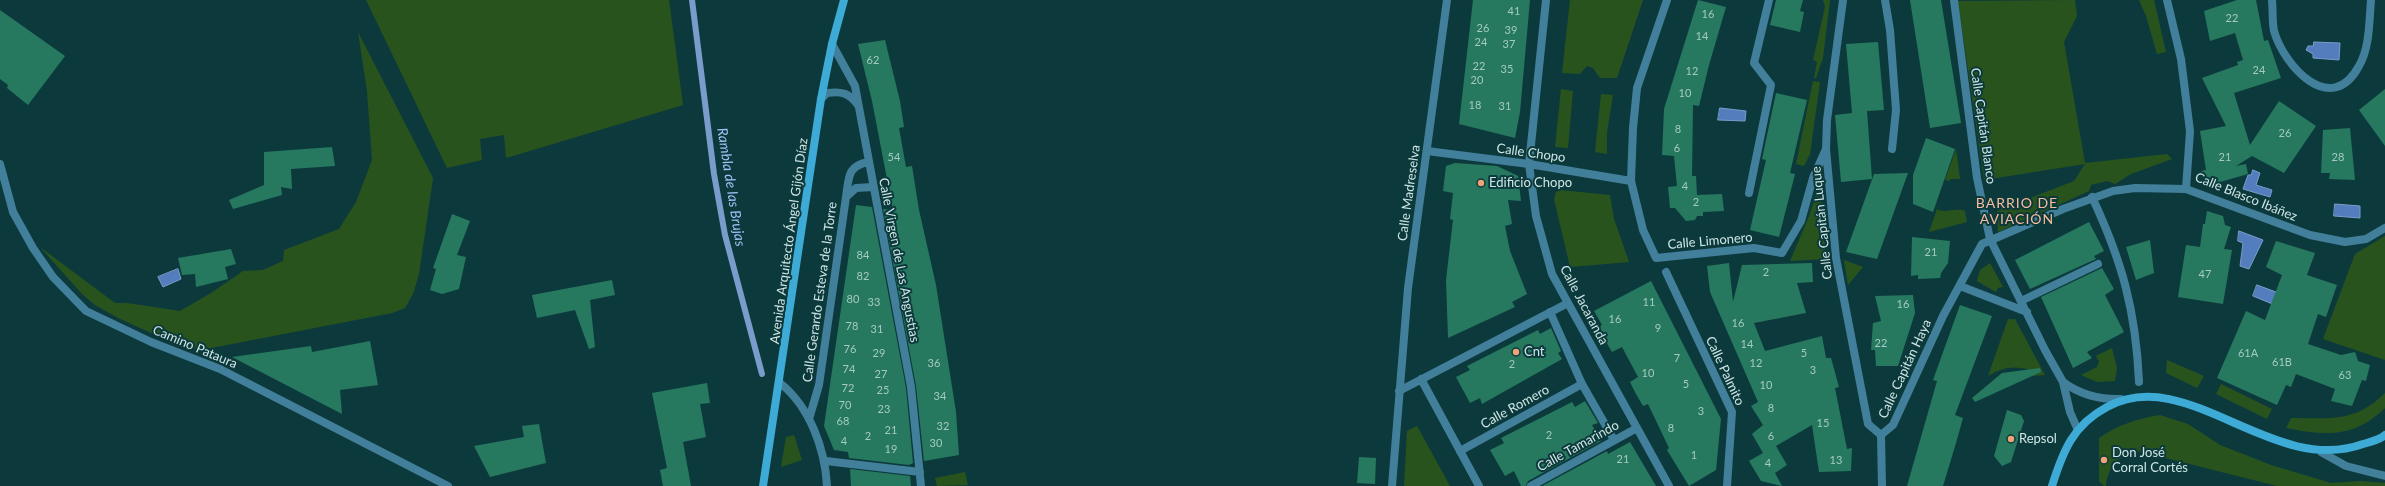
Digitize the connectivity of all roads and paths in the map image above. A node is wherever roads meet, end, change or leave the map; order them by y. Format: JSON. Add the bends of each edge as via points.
{"nodes":[{"id":1,"x":844,"y":0,"type":"edge"},
{"id":2,"x":1447,"y":0,"type":"edge"},
{"id":3,"x":1546,"y":0,"type":"edge"},
{"id":4,"x":1667,"y":0,"type":"edge"},
{"id":5,"x":1769,"y":0,"type":"edge"},
{"id":6,"x":1842,"y":0,"type":"edge"},
{"id":7,"x":1884,"y":0,"type":"edge"},
{"id":8,"x":1954,"y":0,"type":"edge"},
{"id":9,"x":2167,"y":0,"type":"edge"},
{"id":10,"x":2272,"y":0,"type":"edge"},
{"id":11,"x":2371,"y":0,"type":"edge"},
{"id":12,"x":832,"y":44,"type":"junction"},
{"id":13,"x":821,"y":99,"type":"junction"},
{"id":14,"x":859,"y":106,"type":"junction"},
{"id":15,"x":1826,"y":149,"type":"junction"},
{"id":16,"x":1892,"y":149,"type":"dead end"},
{"id":17,"x":1427,"y":151,"type":"junction"},
{"id":18,"x":868,"y":162,"type":"junction"},
{"id":19,"x":0,"y":164,"type":"edge"},
{"id":20,"x":1529,"y":164,"type":"junction"},
{"id":21,"x":1632,"y":181,"type":"junction"},
{"id":22,"x":873,"y":187,"type":"junction"},
{"id":23,"x":2186,"y":189,"type":"junction"},
{"id":24,"x":1750,"y":193,"type":"dead end"},
{"id":25,"x":846,"y":197,"type":"junction"},
{"id":26,"x":2092,"y":197,"type":"junction"},
{"id":27,"x":2385,"y":228,"type":"edge"},
{"id":28,"x":1990,"y":239,"type":"junction"},
{"id":29,"x":2098,"y":264,"type":"dead end"},
{"id":30,"x":1666,"y":272,"type":"dead end"},
{"id":31,"x":1960,"y":286,"type":"junction"},
{"id":32,"x":2021,"y":301,"type":"junction"},
{"id":33,"x":1568,"y":303,"type":"junction"},
{"id":34,"x":1550,"y":312,"type":"junction"},
{"id":35,"x":2027,"y":312,"type":"junction"},
{"id":36,"x":1421,"y":379,"type":"junction"},
{"id":37,"x":2063,"y":382,"type":"junction"},
{"id":38,"x":2139,"y":382,"type":"dead end"},
{"id":39,"x":780,"y":383,"type":"junction"},
{"id":40,"x":1582,"y":384,"type":"junction"},
{"id":41,"x":1399,"y":391,"type":"junction"},
{"id":42,"x":2121,"y":399,"type":"junction"},
{"id":43,"x":809,"y":419,"type":"junction"},
{"id":44,"x":1637,"y":428,"type":"junction"},
{"id":45,"x":2077,"y":428,"type":"junction"},
{"id":46,"x":1881,"y":435,"type":"junction"},
{"id":47,"x":2384,"y":438,"type":"edge"},
{"id":48,"x":1614,"y":440,"type":"junction"},
{"id":49,"x":1460,"y":451,"type":"junction"},
{"id":50,"x":2321,"y":452,"type":"junction"},
{"id":51,"x":826,"y":461,"type":"junction"},
{"id":52,"x":920,"y":472,"type":"junction"},
{"id":53,"x":2385,"y":476,"type":"edge"},
{"id":54,"x":448,"y":486,"type":"edge"},
{"id":55,"x":763,"y":486,"type":"edge"},
{"id":56,"x":827,"y":486,"type":"edge"},
{"id":57,"x":921,"y":486,"type":"edge"},
{"id":58,"x":1392,"y":486,"type":"edge"},
{"id":59,"x":1478,"y":486,"type":"edge"},
{"id":60,"x":1531,"y":486,"type":"edge"},
{"id":61,"x":1669,"y":486,"type":"edge"},
{"id":62,"x":1727,"y":486,"type":"edge"},
{"id":63,"x":1882,"y":486,"type":"edge"},
{"id":64,"x":2052,"y":486,"type":"edge"}],
"edges":[{"from":1,"to":12,"type":"main road","name":"Avenida Arquitecto Ángel Gijón Díaz"},
{"from":2,"to":17,"type":"street","name":"Calle Madreselva"},
{"from":3,"to":20,"type":"street","name":"Calle Jacaranda"},
{"from":4,"to":21,"type":"street","via":[[1637,88]]},
{"from":5,"to":24,"type":"street","via":[[1754,63],[1770,85]]},
{"from":6,"to":15,"type":"street","name":"Calle Capitán Luque","via":[[1827,120]]},
{"from":7,"to":16,"type":"street","via":[[1890,30],[1896,110]]},
{"from":8,"to":28,"type":"street","name":"Calle Capitán Blanco","via":[[1977,178]]},
{"from":9,"to":23,"type":"street","name":"Calle Blasco Ibáñez","via":[[2181,59],[2190,131]]},
{"from":10,"to":11,"type":"street","via":[[2274,30],[2290,64],[2310,83],[2330,89],[2347,82],[2359,66],[2368,40]]},
{"from":12,"to":13,"type":"main road","name":"Avenida Arquitecto Ángel Gijón Díaz"},
{"from":12,"to":14,"type":"street","name":"Calle Virgen de Las Angustias","via":[[856,86]]},
{"from":13,"to":14,"type":"street","via":[[827,93],[838,92],[852,96]]},
{"from":13,"to":39,"type":"main road","name":"Avenida Arquitecto Ángel Gijón Díaz"},
{"from":14,"to":18,"type":"street","name":"Calle Virgen de Las Angustias"},
{"from":15,"to":21,"type":"street","name":"Calle Limonero","via":[[1813,178],[1800,221],[1782,253],[1754,248],[1656,258],[1643,230]]},
{"from":15,"to":46,"type":"street","name":"Calle Capitán Luque","via":[[1836,258],[1868,424]]},
{"from":17,"to":20,"type":"street","name":"Calle Chopo"},
{"from":17,"to":41,"type":"street","name":"Calle Madreselva","via":[[1408,288]]},
{"from":18,"to":22,"type":"street","name":"Calle Virgen de Las Angustias"},
{"from":18,"to":25,"type":"street","via":[[858,164],[850,172]]},
{"from":19,"to":54,"type":"street","name":"Camino Pataura","via":[[13,212],[32,248],[53,277],[86,311],[150,342],[220,369]]},
{"from":20,"to":21,"type":"street","name":"Calle Chopo"},
{"from":20,"to":33,"type":"street","name":"Calle Jacaranda","via":[[1536,216],[1552,274]]},
{"from":22,"to":25,"type":"street","name":"Calle Gerardo Esteva de la Torre","via":[[856,188]]},
{"from":22,"to":52,"type":"street","name":"Calle Virgen de Las Angustias","via":[[912,387]]},
{"from":23,"to":26,"type":"street","name":"Calle Capitán Haya","via":[[2135,188]]},
{"from":23,"to":27,"type":"street","name":"Calle Blasco Ibáñez","via":[[2310,236],[2345,242],[2366,239]]},
{"from":25,"to":43,"type":"street","name":"Calle Gerardo Esteva de la Torre","via":[[819,386]]},
{"from":26,"to":28,"type":"street","name":"Calle Capitán Haya"},
{"from":26,"to":38,"type":"street","via":[[2112,239],[2133,314]]},
{"from":28,"to":31,"type":"street","name":"Calle Capitán Haya","via":[[1982,244],[1973,257]]},
{"from":28,"to":32,"type":"street","name":"Calle Capitán Blanco"},
{"from":29,"to":32,"type":"street"},
{"from":30,"to":62,"type":"street","name":"Calle Palmito","via":[[1732,412]]},
{"from":31,"to":35,"type":"street"},
{"from":31,"to":46,"type":"street","name":"Calle Capitán Haya","via":[[1943,316],[1893,426]]},
{"from":32,"to":35,"type":"street","name":"Calle Capitán Blanco"},
{"from":33,"to":34,"type":"street"},
{"from":33,"to":44,"type":"street","name":"Calle Jacaranda"},
{"from":34,"to":36,"type":"street"},
{"from":34,"to":40,"type":"street"},
{"from":35,"to":37,"type":"street","name":"Calle Capitán Blanco"},
{"from":36,"to":41,"type":"street"},
{"from":36,"to":49,"type":"street"},
{"from":37,"to":42,"type":"street","via":[[2082,394]]},
{"from":37,"to":45,"type":"street","name":"Calle Capitán Blanco","via":[[2070,412]]},
{"from":39,"to":43,"type":"street","name":"Calle Gerardo Esteva de la Torre","via":[[791,392]]},
{"from":39,"to":55,"type":"main road","name":"Avenida Arquitecto Ángel Gijón Díaz"},
{"from":40,"to":48,"type":"street"},
{"from":40,"to":49,"type":"street","name":"Calle Romero"},
{"from":41,"to":58,"type":"street","name":"Calle Madreselva"},
{"from":42,"to":45,"type":"main road","via":[[2094,413]]},
{"from":42,"to":50,"type":"main road","via":[[2155,396],[2189,405],[2288,445]]},
{"from":43,"to":51,"type":"street","name":"Calle Gerardo Esteva de la Torre"},
{"from":44,"to":48,"type":"street","name":"Calle Tamarindo"},
{"from":44,"to":61,"type":"street","name":"Calle Jacaranda"},
{"from":45,"to":64,"type":"main road","via":[[2059,463]]},
{"from":46,"to":63,"type":"street","name":"Calle Capitán Haya"},
{"from":47,"to":50,"type":"main road","via":[[2349,449]]},
{"from":48,"to":60,"type":"street","name":"Calle Tamarindo"},
{"from":49,"to":59,"type":"street"},
{"from":50,"to":53,"type":"street","via":[[2346,466]]},
{"from":51,"to":52,"type":"street"},
{"from":51,"to":56,"type":"street","name":"Calle Gerardo Esteva de la Torre"},
{"from":52,"to":57,"type":"street","name":"Calle Virgen de Las Angustias"}]}
